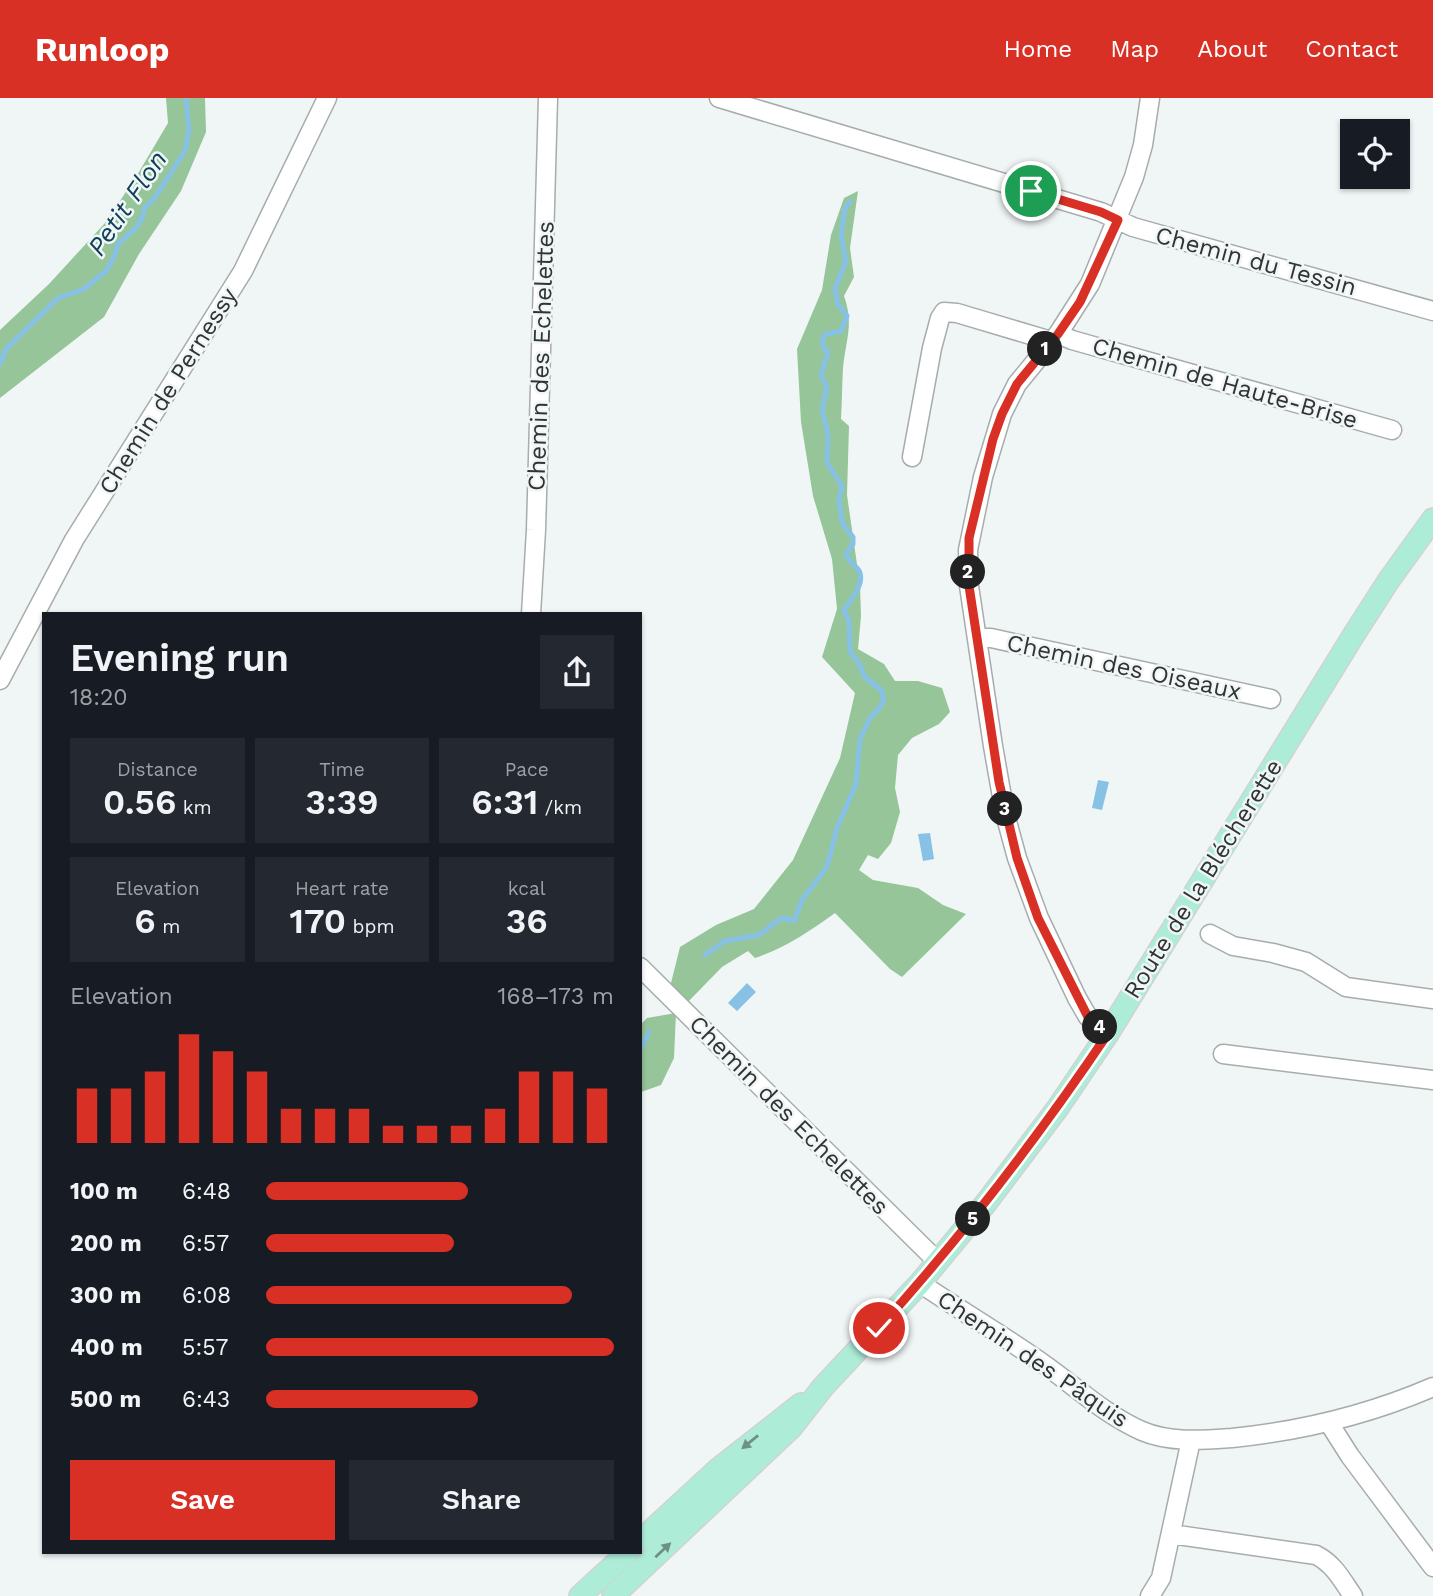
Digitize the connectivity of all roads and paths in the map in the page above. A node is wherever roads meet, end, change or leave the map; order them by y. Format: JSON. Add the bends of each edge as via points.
{"nodes":[{"id":1,"x":327,"y":98,"type":"edge"},
{"id":2,"x":548,"y":98,"type":"edge"},
{"id":3,"x":719,"y":98,"type":"edge"},
{"id":4,"x":1150,"y":98,"type":"edge"},
{"id":5,"x":1118,"y":220,"type":"junction"},
{"id":6,"x":1433,"y":311,"type":"edge"},
{"id":7,"x":1055,"y":337,"type":"junction"},
{"id":8,"x":1392,"y":430,"type":"dead end"},
{"id":9,"x":912,"y":457,"type":"dead end"},
{"id":10,"x":1433,"y":519,"type":"edge"},
{"id":11,"x":531,"y":612,"type":"edge"},
{"id":12,"x":977,"y":638,"type":"junction"},
{"id":13,"x":0,"y":680,"type":"edge"},
{"id":14,"x":1271,"y":699,"type":"dead end"},
{"id":15,"x":1210,"y":934,"type":"dead end"},
{"id":16,"x":642,"y":969,"type":"edge"},
{"id":17,"x":1433,"y":999,"type":"edge"},
{"id":18,"x":1109,"y":1032,"type":"junction"},
{"id":19,"x":1223,"y":1054,"type":"dead end"},
{"id":20,"x":1433,"y":1080,"type":"edge"},
{"id":21,"x":938,"y":1262,"type":"junction"},
{"id":22,"x":920,"y":1283,"type":"junction"},
{"id":23,"x":823,"y":1387,"type":"junction"},
{"id":24,"x":1433,"y":1387,"type":"edge"},
{"id":25,"x":1329,"y":1423,"type":"junction"},
{"id":26,"x":1191,"y":1440,"type":"junction"},
{"id":27,"x":1171,"y":1534,"type":"junction"},
{"id":28,"x":642,"y":1539,"type":"edge"},
{"id":29,"x":626,"y":1554,"type":"edge"},
{"id":30,"x":1433,"y":1567,"type":"edge"},
{"id":31,"x":629,"y":1588,"type":"edge"},
{"id":32,"x":580,"y":1596,"type":"edge"},
{"id":33,"x":612,"y":1596,"type":"edge"},
{"id":34,"x":1150,"y":1596,"type":"edge"},
{"id":35,"x":1353,"y":1596,"type":"edge"}],
"edges":[{"from":1,"to":13,"type":"street","name":"Chemin de Pernessy","via":[[243,271],[74,540]]},
{"from":2,"to":11,"type":"street","name":"Chemin des Echelettes"},
{"from":3,"to":5,"type":"street","name":"Chemin du Tessin"},
{"from":4,"to":5,"type":"street","via":[[1140,159]]},
{"from":5,"to":6,"type":"street","name":"Chemin du Tessin"},
{"from":5,"to":7,"type":"street","via":[[1090,284]]},
{"from":7,"to":8,"type":"street","name":"Chemin de Haute-Brise"},
{"from":7,"to":9,"type":"street","name":"Chemin de Haute-Brise","via":[[944,312],[932,348]]},
{"from":7,"to":12,"type":"street","via":[[1013,391],[983,477],[968,550]]},
{"from":10,"to":18,"type":"main road","name":"Route de la Blécherette","via":[[1353,636]]},
{"from":12,"to":14,"type":"street","name":"Chemin des Oiseaux","via":[[1086,657]]},
{"from":12,"to":18,"type":"street","via":[[1006,814],[1028,893],[1077,999],[1088,1017]]},
{"from":15,"to":17,"type":"street","via":[[1233,946],[1306,962],[1346,987]]},
{"from":16,"to":21,"type":"street","name":"Chemin des Echelettes"},
{"from":18,"to":21,"type":"main road","name":"Route de la Blécherette","via":[[1044,1127]]},
{"from":19,"to":20,"type":"street"},
{"from":21,"to":22,"type":"main road","name":"Route de la Blécherette"},
{"from":22,"to":23,"type":"main road","name":"Route de la Blécherette"},
{"from":22,"to":26,"type":"street","name":"Chemin des Pâquis","via":[[1116,1417],[1151,1434]]},
{"from":23,"to":28,"type":"main road","name":"Route de la Blécherette","one_way":true,"via":[[716,1469]]},
{"from":31,"to":23,"type":"main road","name":"Route de la Blécherette","one_way":true,"via":[[791,1428]]},
{"from":24,"to":25,"type":"street","name":"Chemin des Pâquis"},
{"from":25,"to":26,"type":"street","name":"Chemin des Pâquis"},
{"from":25,"to":30,"type":"street"},
{"from":26,"to":27,"type":"street"},
{"from":27,"to":34,"type":"street","via":[[1161,1578]]},
{"from":27,"to":35,"type":"street","via":[[1316,1555],[1334,1567]]},
{"from":29,"to":32,"type":"main road"},
{"from":31,"to":33,"type":"main road","name":"Route de la Blécherette"}]}
